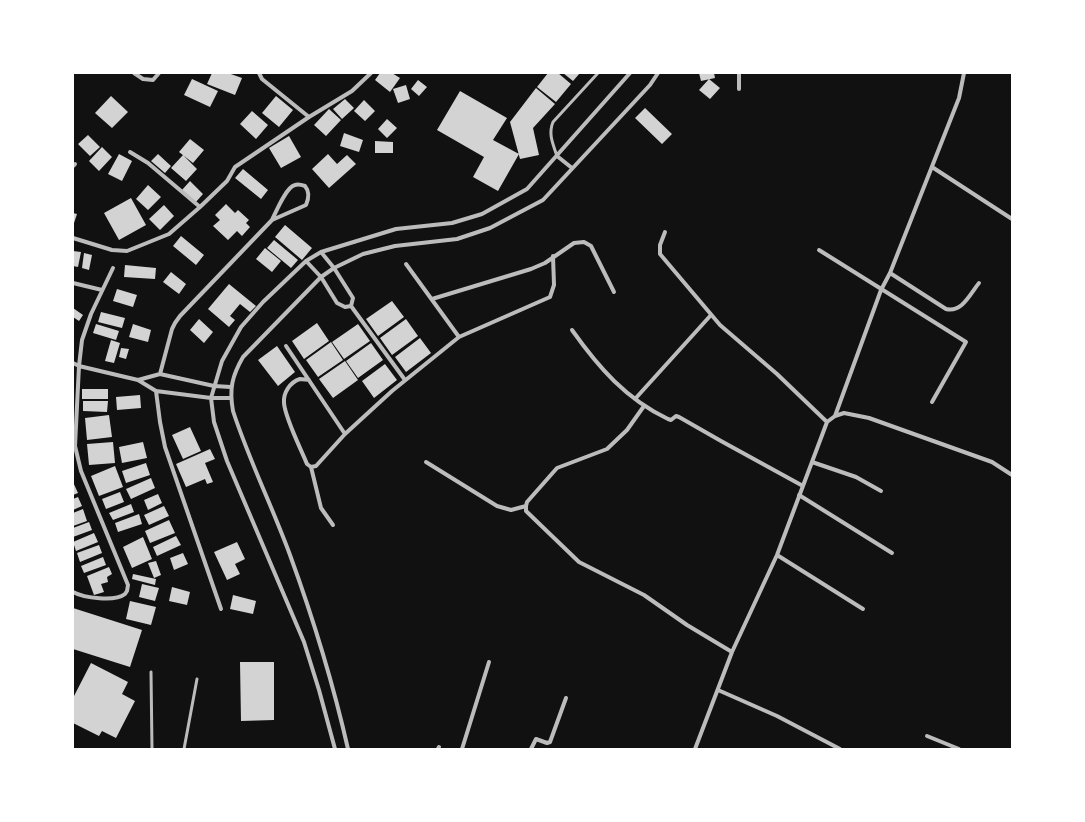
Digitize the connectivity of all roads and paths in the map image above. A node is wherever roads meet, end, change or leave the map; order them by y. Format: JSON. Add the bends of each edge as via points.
{"nodes":[{"id":1,"x":134,"y":73,"type":"edge"},
{"id":2,"x":159,"y":73,"type":"edge"},
{"id":3,"x":259,"y":73,"type":"edge"},
{"id":4,"x":371,"y":73,"type":"edge"},
{"id":5,"x":598,"y":73,"type":"edge"},
{"id":6,"x":630,"y":73,"type":"edge"},
{"id":7,"x":658,"y":73,"type":"edge"},
{"id":8,"x":739,"y":73,"type":"edge"},
{"id":9,"x":964,"y":73,"type":"edge"},
{"id":10,"x":739,"y":89,"type":"dead end"},
{"id":11,"x":309,"y":117,"type":"junction"},
{"id":12,"x":130,"y":152,"type":"dead end"},
{"id":13,"x":557,"y":156,"type":"junction"},
{"id":14,"x":932,"y":167,"type":"junction"},
{"id":15,"x":572,"y":168,"type":"junction"},
{"id":16,"x":200,"y":207,"type":"junction"},
{"id":17,"x":1012,"y":219,"type":"edge"},
{"id":18,"x":272,"y":220,"type":"junction"},
{"id":19,"x":665,"y":232,"type":"dead end"},
{"id":20,"x":73,"y":238,"type":"edge"},
{"id":21,"x":819,"y":250,"type":"dead end"},
{"id":22,"x":321,"y":252,"type":"junction"},
{"id":23,"x":553,"y":256,"type":"junction"},
{"id":24,"x":306,"y":261,"type":"junction"},
{"id":25,"x":406,"y":264,"type":"dead end"},
{"id":26,"x":113,"y":268,"type":"dead end"},
{"id":27,"x":334,"y":268,"type":"junction"},
{"id":28,"x":890,"y":273,"type":"junction"},
{"id":29,"x":321,"y":277,"type":"junction"},
{"id":30,"x":73,"y":283,"type":"edge"},
{"id":31,"x":978,"y":283,"type":"dead end"},
{"id":32,"x":102,"y":290,"type":"junction"},
{"id":33,"x":881,"y":290,"type":"junction"},
{"id":34,"x":614,"y":292,"type":"dead end"},
{"id":35,"x":432,"y":299,"type":"junction"},
{"id":36,"x":351,"y":306,"type":"junction"},
{"id":37,"x":711,"y":315,"type":"junction"},
{"id":38,"x":572,"y":330,"type":"dead end"},
{"id":39,"x":459,"y":337,"type":"junction"},
{"id":40,"x":286,"y":346,"type":"dead end"},
{"id":41,"x":73,"y":363,"type":"edge"},
{"id":42,"x":79,"y":366,"type":"junction"},
{"id":43,"x":160,"y":374,"type":"junction"},
{"id":44,"x":138,"y":380,"type":"junction"},
{"id":45,"x":309,"y":380,"type":"junction"},
{"id":46,"x":405,"y":380,"type":"junction"},
{"id":47,"x":214,"y":386,"type":"junction"},
{"id":48,"x":231,"y":387,"type":"junction"},
{"id":49,"x":156,"y":391,"type":"junction"},
{"id":50,"x":211,"y":398,"type":"junction"},
{"id":51,"x":231,"y":398,"type":"junction"},
{"id":52,"x":635,"y":399,"type":"junction"},
{"id":53,"x":932,"y":402,"type":"dead end"},
{"id":54,"x":644,"y":406,"type":"junction"},
{"id":55,"x":835,"y":416,"type":"junction"},
{"id":56,"x":827,"y":422,"type":"junction"},
{"id":57,"x":345,"y":434,"type":"junction"},
{"id":58,"x":426,"y":462,"type":"dead end"},
{"id":59,"x":812,"y":462,"type":"junction"},
{"id":60,"x":311,"y":467,"type":"junction"},
{"id":61,"x":1012,"y":475,"type":"edge"},
{"id":62,"x":803,"y":486,"type":"junction"},
{"id":63,"x":881,"y":491,"type":"dead end"},
{"id":64,"x":800,"y":495,"type":"junction"},
{"id":65,"x":526,"y":506,"type":"junction"},
{"id":66,"x":333,"y":525,"type":"dead end"},
{"id":67,"x":892,"y":553,"type":"dead end"},
{"id":68,"x":777,"y":555,"type":"junction"},
{"id":69,"x":73,"y":592,"type":"edge"},
{"id":70,"x":221,"y":609,"type":"dead end"},
{"id":71,"x":863,"y":609,"type":"dead end"},
{"id":72,"x":732,"y":652,"type":"junction"},
{"id":73,"x":489,"y":662,"type":"dead end"},
{"id":74,"x":151,"y":672,"type":"dead end"},
{"id":75,"x":197,"y":679,"type":"dead end"},
{"id":76,"x":718,"y":690,"type":"junction"},
{"id":77,"x":566,"y":698,"type":"dead end"},
{"id":78,"x":927,"y":736,"type":"dead end"},
{"id":79,"x":348,"y":748,"type":"edge"},
{"id":80,"x":697,"y":748,"type":"edge"},
{"id":81,"x":152,"y":749,"type":"edge"},
{"id":82,"x":184,"y":749,"type":"edge"},
{"id":83,"x":335,"y":749,"type":"edge"},
{"id":84,"x":342,"y":749,"type":"edge"},
{"id":85,"x":462,"y":749,"type":"edge"},
{"id":86,"x":531,"y":749,"type":"edge"},
{"id":87,"x":840,"y":749,"type":"edge"},
{"id":88,"x":960,"y":749,"type":"edge"}],
"edges":[{"from":1,"to":2,"type":"street","via":[[143,79],[153,80]]},
{"from":3,"to":11,"type":"street"},
{"from":4,"to":11,"type":"street","via":[[352,90]]},
{"from":5,"to":13,"type":"lane","via":[[553,122],[551,137]]},
{"from":6,"to":13,"type":"street"},
{"from":7,"to":15,"type":"street","via":[[650,85]]},
{"from":8,"to":10,"type":"street"},
{"from":9,"to":14,"type":"street","via":[[959,98]]},
{"from":11,"to":16,"type":"street","via":[[235,167],[227,181]]},
{"from":12,"to":16,"type":"street","via":[[148,163]]},
{"from":13,"to":15,"type":"street"},
{"from":13,"to":22,"type":"street","via":[[527,189],[482,214],[452,222],[396,229]]},
{"from":14,"to":17,"type":"street"},
{"from":14,"to":28,"type":"street"},
{"from":15,"to":27,"type":"street","via":[[543,200],[490,228],[457,239],[395,246],[363,254]]},
{"from":16,"to":20,"type":"street","via":[[169,234],[127,251],[112,250]]},
{"from":18,"to":18,"type":"street","via":[[284,195],[292,186],[305,186],[309,195],[306,205]]},
{"from":18,"to":43,"type":"street","via":[[174,323]]},
{"from":19,"to":37,"type":"street","via":[[660,254]]},
{"from":21,"to":33,"type":"street"},
{"from":22,"to":24,"type":"street"},
{"from":22,"to":27,"type":"street"},
{"from":23,"to":34,"type":"street","via":[[574,243],[581,241],[589,244]]},
{"from":23,"to":35,"type":"street","via":[[545,263],[532,268]]},
{"from":23,"to":39,"type":"street","via":[[554,285],[550,297]]},
{"from":24,"to":29,"type":"street"},
{"from":24,"to":47,"type":"street","via":[[241,327],[222,362]]},
{"from":25,"to":35,"type":"street"},
{"from":26,"to":32,"type":"street"},
{"from":27,"to":29,"type":"street"},
{"from":27,"to":36,"type":"street","via":[[353,298]]},
{"from":28,"to":31,"type":"street","via":[[946,309],[952,310],[960,307]]},
{"from":28,"to":33,"type":"street"},
{"from":29,"to":36,"type":"street","via":[[337,303],[345,307]]},
{"from":29,"to":48,"type":"street","via":[[243,357],[236,369]]},
{"from":30,"to":32,"type":"street"},
{"from":32,"to":42,"type":"street","via":[[82,340]]},
{"from":33,"to":53,"type":"street","via":[[966,342]]},
{"from":33,"to":55,"type":"street"},
{"from":35,"to":39,"type":"street"},
{"from":36,"to":46,"type":"street"},
{"from":37,"to":52,"type":"street"},
{"from":37,"to":56,"type":"street"},
{"from":38,"to":52,"type":"street","via":[[618,386]]},
{"from":39,"to":46,"type":"street"},
{"from":40,"to":45,"type":"street"},
{"from":41,"to":42,"type":"street"},
{"from":42,"to":44,"type":"street"},
{"from":42,"to":69,"type":"street","via":[[75,446],[78,462],[128,588],[125,594],[115,599],[80,596]]},
{"from":43,"to":44,"type":"street"},
{"from":43,"to":47,"type":"street"},
{"from":44,"to":49,"type":"street"},
{"from":45,"to":57,"type":"street"},
{"from":45,"to":60,"type":"street","via":[[301,379],[292,383],[285,393],[284,402],[307,464]]},
{"from":46,"to":57,"type":"street"},
{"from":47,"to":48,"type":"street"},
{"from":47,"to":50,"type":"street"},
{"from":48,"to":51,"type":"street"},
{"from":49,"to":50,"type":"street"},
{"from":49,"to":70,"type":"street","via":[[165,447]]},
{"from":50,"to":51,"type":"street"},
{"from":50,"to":83,"type":"street","via":[[214,422],[227,461],[304,642],[320,690]]},
{"from":51,"to":79,"type":"street","via":[[238,423],[290,554],[316,628]]},
{"from":52,"to":54,"type":"street"},
{"from":54,"to":62,"type":"street","via":[[668,420],[679,417]]},
{"from":54,"to":65,"type":"street","via":[[627,430],[607,448],[556,468]]},
{"from":55,"to":56,"type":"street"},
{"from":55,"to":61,"type":"street","via":[[844,414],[869,418],[992,462]]},
{"from":56,"to":59,"type":"street"},
{"from":57,"to":60,"type":"street","via":[[316,466]]},
{"from":58,"to":65,"type":"street","via":[[496,506],[511,510]]},
{"from":59,"to":62,"type":"street"},
{"from":59,"to":63,"type":"street","via":[[843,471]]},
{"from":60,"to":66,"type":"street","via":[[321,508]]},
{"from":62,"to":64,"type":"street"},
{"from":64,"to":67,"type":"street"},
{"from":64,"to":68,"type":"street"},
{"from":65,"to":72,"type":"street","via":[[526,511],[579,562],[644,595]]},
{"from":68,"to":71,"type":"street"},
{"from":68,"to":72,"type":"street"},
{"from":72,"to":76,"type":"street"},
{"from":73,"to":85,"type":"street"},
{"from":74,"to":81,"type":"lane"},
{"from":75,"to":82,"type":"lane"},
{"from":76,"to":80,"type":"street"},
{"from":76,"to":87,"type":"street","via":[[777,716]]},
{"from":77,"to":86,"type":"street","via":[[550,742],[536,740]]},
{"from":78,"to":88,"type":"street"},
{"from":79,"to":84,"type":"street"}]}
